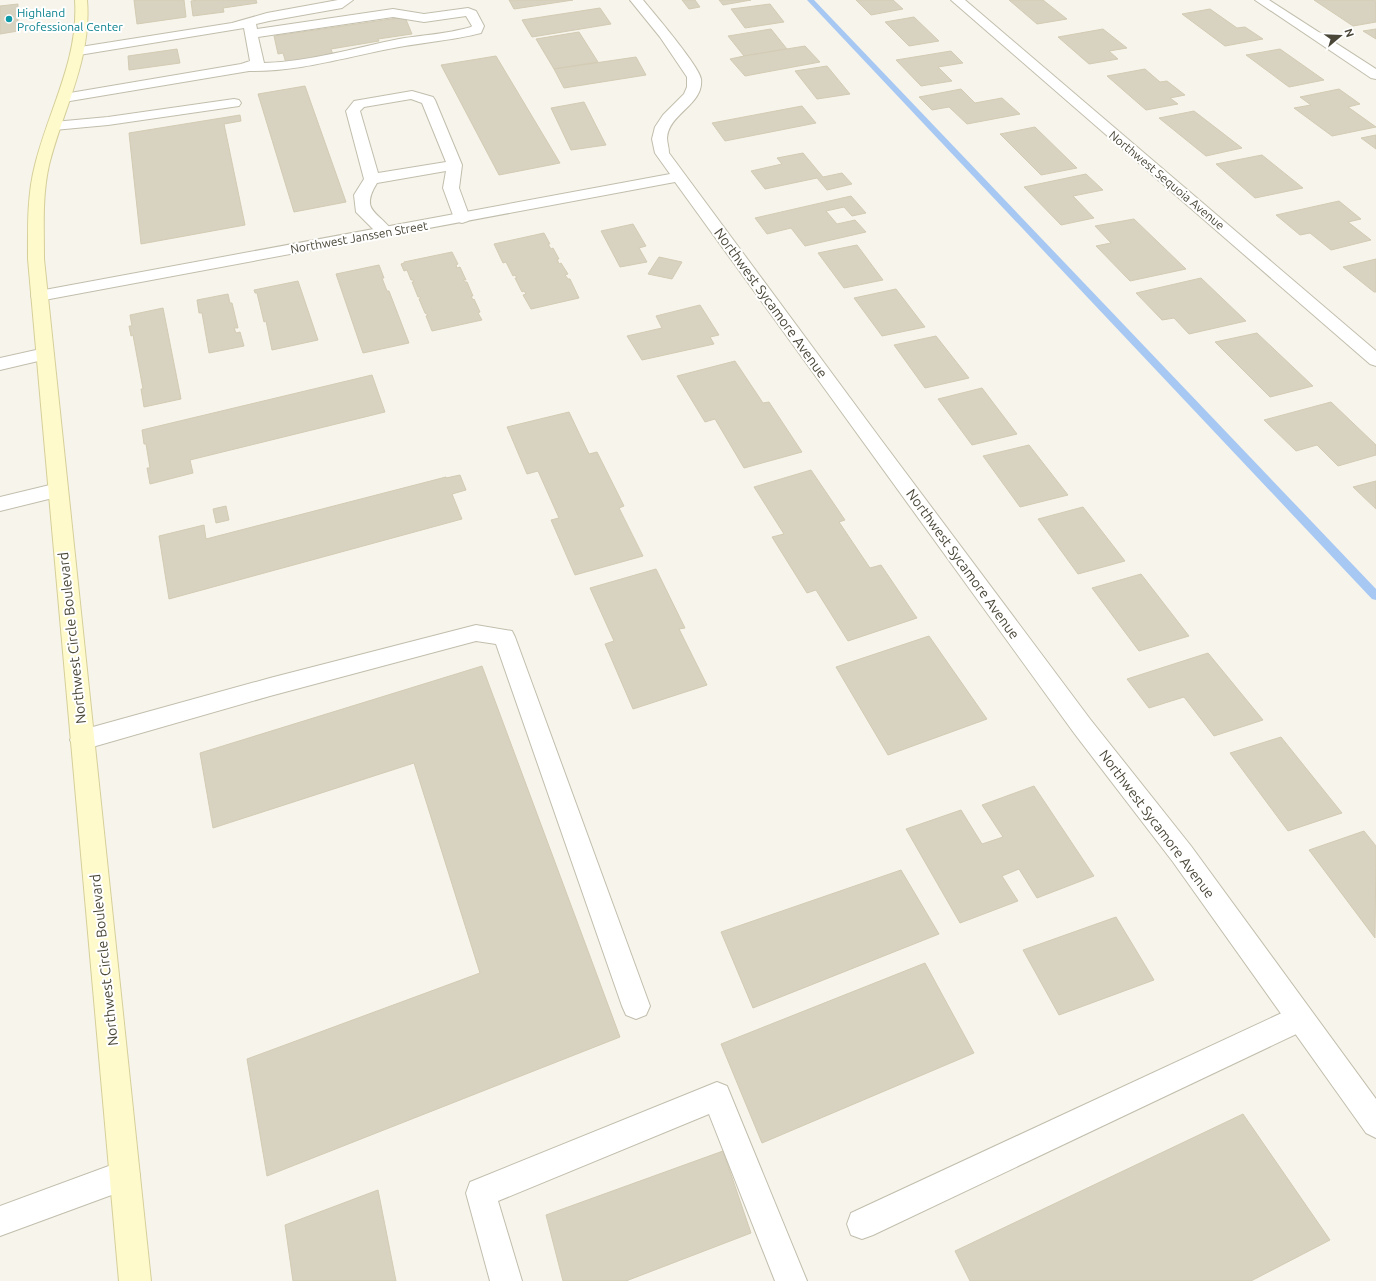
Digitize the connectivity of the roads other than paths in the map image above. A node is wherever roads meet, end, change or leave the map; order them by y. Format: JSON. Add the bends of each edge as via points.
{"nodes":[{"id":1,"x":81,"y":0,"type":"edge"},
{"id":2,"x":347,"y":0,"type":"edge"},
{"id":3,"x":636,"y":0,"type":"edge"},
{"id":4,"x":957,"y":0,"type":"edge"},
{"id":5,"x":1261,"y":0,"type":"edge"},
{"id":6,"x":250,"y":28,"type":"junction"},
{"id":7,"x":78,"y":51,"type":"junction"},
{"id":8,"x":249,"y":67,"type":"junction"},
{"id":9,"x":1376,"y":75,"type":"edge"},
{"id":10,"x":64,"y":98,"type":"junction"},
{"id":11,"x":234,"y":102,"type":"dead end"},
{"id":12,"x":54,"y":126,"type":"junction"},
{"id":13,"x":455,"y":165,"type":"junction"},
{"id":14,"x":678,"y":177,"type":"junction"},
{"id":15,"x":372,"y":179,"type":"junction"},
{"id":16,"x":462,"y":218,"type":"junction"},
{"id":17,"x":385,"y":232,"type":"junction"},
{"id":18,"x":39,"y":296,"type":"junction"},
{"id":19,"x":45,"y":354,"type":"junction"},
{"id":20,"x":1376,"y":360,"type":"edge"},
{"id":21,"x":0,"y":364,"type":"edge"},
{"id":22,"x":58,"y":490,"type":"junction"},
{"id":23,"x":0,"y":504,"type":"edge"},
{"id":24,"x":82,"y":740,"type":"junction"},
{"id":25,"x":636,"y":1006,"type":"dead end"},
{"id":26,"x":1299,"y":1018,"type":"junction"},
{"id":27,"x":1376,"y":1123,"type":"edge"},
{"id":28,"x":125,"y":1175,"type":"junction"},
{"id":29,"x":0,"y":1221,"type":"edge"},
{"id":30,"x":862,"y":1224,"type":"dead end"},
{"id":31,"x":135,"y":1281,"type":"edge"},
{"id":32,"x":506,"y":1281,"type":"edge"},
{"id":33,"x":791,"y":1281,"type":"edge"}],
"edges":[{"from":1,"to":7,"type":"main road","name":"Northwest Circle Boulevard"},
{"from":2,"to":6,"type":"street","via":[[338,5],[267,17]]},
{"from":3,"to":14,"type":"street","name":"Northwest Sycamore Avenue","via":[[694,77],[694,90],[689,98],[667,118],[661,128],[659,143],[662,153]]},
{"from":4,"to":20,"type":"street","name":"Northwest Sequoia Avenue"},
{"from":5,"to":9,"type":"street"},
{"from":6,"to":7,"type":"street","via":[[233,27]]},
{"from":6,"to":8,"type":"street","via":[[257,63]]},
{"from":6,"to":8,"type":"street","via":[[393,13],[424,18],[468,12],[472,14],[478,26],[476,30],[469,32],[400,43],[340,57],[283,66]]},
{"from":7,"to":10,"type":"main road","name":"Northwest Circle Boulevard"},
{"from":8,"to":10,"type":"street"},
{"from":10,"to":12,"type":"main road","name":"Northwest Circle Boulevard"},
{"from":11,"to":12,"type":"street","via":[[108,121]]},
{"from":12,"to":18,"type":"main road","name":"Northwest Circle Boulevard","via":[[39,179],[36,260]]},
{"from":13,"to":15,"type":"street"},
{"from":13,"to":15,"type":"street","via":[[428,100],[412,95],[397,97],[359,104],[353,111]]},
{"from":13,"to":16,"type":"street","via":[[451,188]]},
{"from":14,"to":16,"type":"street","name":"Northwest Janssen Street"},
{"from":14,"to":26,"type":"street","name":"Northwest Sycamore Avenue","via":[[1073,714],[1182,854]]},
{"from":15,"to":17,"type":"street","via":[[362,195],[364,212]]},
{"from":16,"to":17,"type":"street","name":"Northwest Janssen Street"},
{"from":17,"to":18,"type":"street","name":"Northwest Janssen Street"},
{"from":18,"to":19,"type":"main road","name":"Northwest Circle Boulevard"},
{"from":19,"to":21,"type":"street"},
{"from":19,"to":22,"type":"main road","name":"Northwest Circle Boulevard"},
{"from":22,"to":23,"type":"street"},
{"from":22,"to":24,"type":"main road","name":"Northwest Circle Boulevard"},
{"from":24,"to":25,"type":"street","via":[[476,633],[504,638]]},
{"from":24,"to":28,"type":"main road","name":"Northwest Circle Boulevard"},
{"from":26,"to":27,"type":"street","name":"Northwest Sycamore Avenue"},
{"from":26,"to":30,"type":"street"},
{"from":28,"to":29,"type":"street"},
{"from":28,"to":31,"type":"main road","name":"Northwest Circle Boulevard"},
{"from":32,"to":33,"type":"street","via":[[481,1193],[717,1096]]}]}
